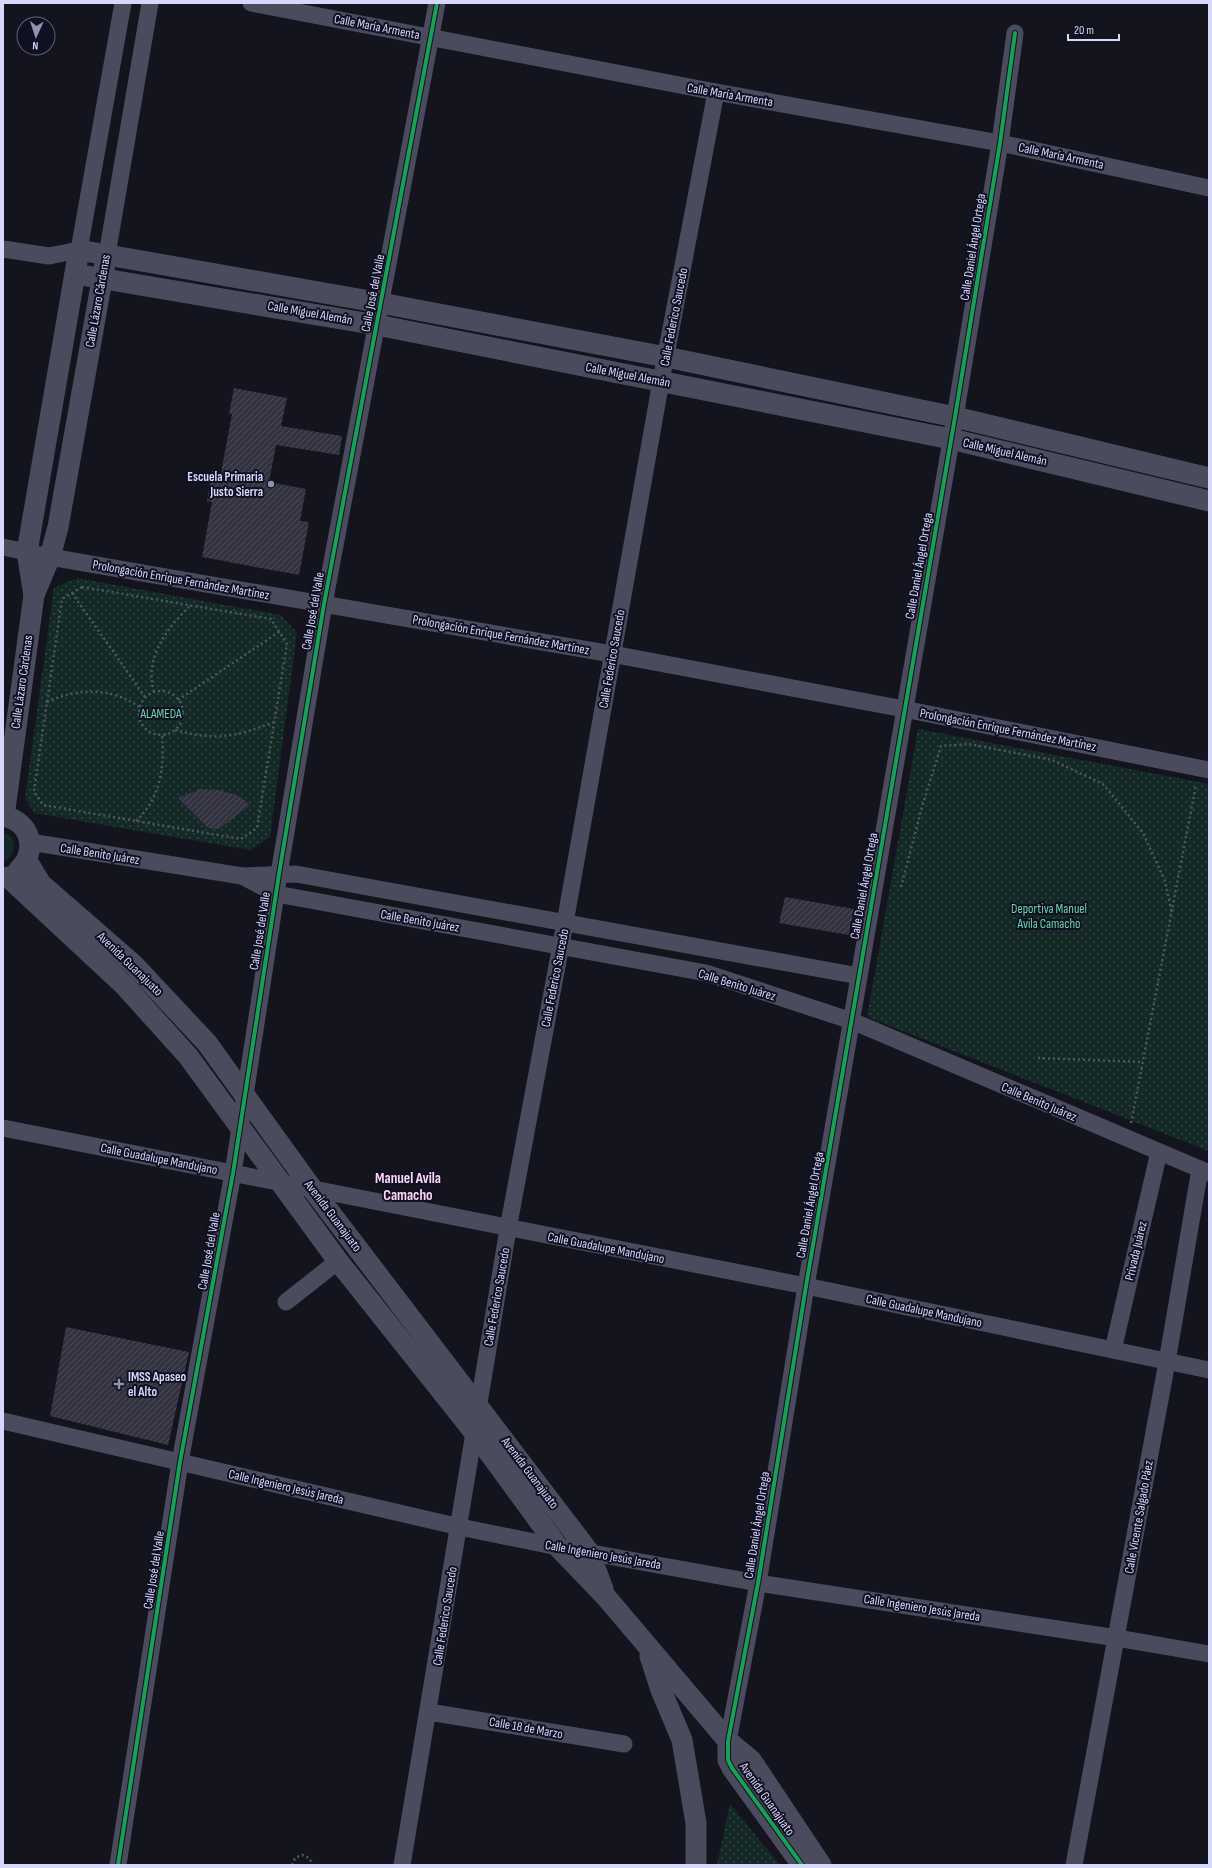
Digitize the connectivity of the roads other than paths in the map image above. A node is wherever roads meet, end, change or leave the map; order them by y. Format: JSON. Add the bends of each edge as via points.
{"nodes":[{"id":1,"x":123,"y":3,"type":"edge"},
{"id":2,"x":150,"y":3,"type":"edge"},
{"id":3,"x":251,"y":3,"type":"edge"},
{"id":4,"x":436,"y":3,"type":"edge"},
{"id":5,"x":1015,"y":33,"type":"dead end"},
{"id":6,"x":431,"y":37,"type":"junction"},
{"id":7,"x":716,"y":92,"type":"junction"},
{"id":8,"x":1000,"y":143,"type":"junction"},
{"id":9,"x":1209,"y":188,"type":"edge"},
{"id":10,"x":3,"y":249,"type":"edge"},
{"id":11,"x":80,"y":250,"type":"junction"},
{"id":12,"x":107,"y":255,"type":"junction"},
{"id":13,"x":48,"y":256,"type":"junction"},
{"id":14,"x":75,"y":274,"type":"junction"},
{"id":15,"x":102,"y":278,"type":"junction"},
{"id":16,"x":381,"y":303,"type":"junction"},
{"id":17,"x":377,"y":325,"type":"junction"},
{"id":18,"x":666,"y":358,"type":"junction"},
{"id":19,"x":661,"y":381,"type":"junction"},
{"id":20,"x":955,"y":417,"type":"junction"},
{"id":21,"x":951,"y":439,"type":"junction"},
{"id":22,"x":1209,"y":478,"type":"edge"},
{"id":23,"x":1209,"y":501,"type":"edge"},
{"id":24,"x":3,"y":547,"type":"edge"},
{"id":25,"x":27,"y":552,"type":"junction"},
{"id":26,"x":50,"y":557,"type":"junction"},
{"id":27,"x":34,"y":595,"type":"junction"},
{"id":28,"x":324,"y":604,"type":"junction"},
{"id":29,"x":612,"y":654,"type":"junction"},
{"id":30,"x":904,"y":709,"type":"junction"},
{"id":31,"x":1204,"y":769,"type":"edge"},
{"id":32,"x":4,"y":816,"type":"edge"},
{"id":33,"x":28,"y":852,"type":"junction"},
{"id":34,"x":279,"y":874,"type":"junction"},
{"id":35,"x":242,"y":876,"type":"junction"},
{"id":36,"x":5,"y":877,"type":"edge"},
{"id":37,"x":276,"y":894,"type":"junction"},
{"id":38,"x":565,"y":923,"type":"junction"},
{"id":39,"x":560,"y":947,"type":"junction"},
{"id":40,"x":859,"y":976,"type":"junction"},
{"id":41,"x":852,"y":1021,"type":"junction"},
{"id":42,"x":245,"y":1094,"type":"junction"},
{"id":43,"x":239,"y":1124,"type":"junction"},
{"id":44,"x":3,"y":1128,"type":"edge"},
{"id":45,"x":1159,"y":1152,"type":"junction"},
{"id":46,"x":1205,"y":1171,"type":"edge"},
{"id":47,"x":233,"y":1173,"type":"junction"},
{"id":48,"x":281,"y":1184,"type":"junction"},
{"id":49,"x":313,"y":1190,"type":"junction"},
{"id":50,"x":508,"y":1229,"type":"junction"},
{"id":51,"x":338,"y":1261,"type":"junction"},
{"id":52,"x":806,"y":1286,"type":"junction"},
{"id":53,"x":286,"y":1302,"type":"dead end"},
{"id":54,"x":1113,"y":1350,"type":"junction"},
{"id":55,"x":1167,"y":1362,"type":"junction"},
{"id":56,"x":1209,"y":1370,"type":"edge"},
{"id":57,"x":478,"y":1405,"type":"junction"},
{"id":58,"x":3,"y":1421,"type":"edge"},
{"id":59,"x":474,"y":1432,"type":"junction"},
{"id":60,"x":180,"y":1462,"type":"junction"},
{"id":61,"x":460,"y":1527,"type":"junction"},
{"id":62,"x":558,"y":1547,"type":"junction"},
{"id":63,"x":589,"y":1552,"type":"junction"},
{"id":64,"x":758,"y":1583,"type":"junction"},
{"id":65,"x":606,"y":1597,"type":"junction"},
{"id":66,"x":1116,"y":1638,"type":"junction"},
{"id":67,"x":648,"y":1648,"type":"junction"},
{"id":68,"x":1209,"y":1654,"type":"edge"},
{"id":69,"x":429,"y":1712,"type":"junction"},
{"id":70,"x":728,"y":1741,"type":"junction"},
{"id":71,"x":624,"y":1744,"type":"dead end"},
{"id":72,"x":118,"y":1865,"type":"edge"},
{"id":73,"x":402,"y":1865,"type":"edge"},
{"id":74,"x":696,"y":1865,"type":"edge"},
{"id":75,"x":802,"y":1865,"type":"edge"},
{"id":76,"x":821,"y":1865,"type":"edge"},
{"id":77,"x":1074,"y":1865,"type":"edge"}],
"edges":[{"from":1,"to":11,"type":"street","name":"Calle Lázaro Cárdenas"},
{"from":2,"to":12,"type":"street","name":"Calle Lázaro Cárdenas"},
{"from":3,"to":6,"type":"street","name":"Calle María Armenta"},
{"from":4,"to":6,"type":"street","name":"Calle José del Valle"},
{"from":5,"to":8,"type":"street","name":"Calle Daniel Ángel Ortega"},
{"from":6,"to":7,"type":"street","name":"Calle María Armenta"},
{"from":6,"to":16,"type":"street","name":"Calle José del Valle"},
{"from":7,"to":8,"type":"street","name":"Calle María Armenta"},
{"from":7,"to":18,"type":"street","name":"Calle Federico Saucedo"},
{"from":8,"to":9,"type":"street","name":"Calle María Armenta"},
{"from":8,"to":20,"type":"street","name":"Calle Daniel Ángel Ortega"},
{"from":10,"to":13,"type":"street","name":"Calle Miguel Alemán"},
{"from":11,"to":12,"type":"street","name":"Calle Miguel Alemán"},
{"from":11,"to":13,"type":"street","name":"Calle Miguel Alemán"},
{"from":11,"to":14,"type":"street","name":"Calle Lázaro Cárdenas"},
{"from":12,"to":15,"type":"street","name":"Calle Lázaro Cárdenas"},
{"from":12,"to":16,"type":"street","name":"Calle Miguel Alemán"},
{"from":13,"to":14,"type":"street","name":"Calle Miguel Alemán"},
{"from":14,"to":15,"type":"street","name":"Calle Miguel Alemán"},
{"from":14,"to":25,"type":"street","name":"Calle Lázaro Cárdenas"},
{"from":15,"to":17,"type":"street","name":"Calle Miguel Alemán"},
{"from":15,"to":26,"type":"street","name":"Calle Lázaro Cárdenas","via":[[58,527]]},
{"from":16,"to":17,"type":"street","name":"Calle José del Valle"},
{"from":16,"to":18,"type":"street","name":"Calle Miguel Alemán"},
{"from":17,"to":19,"type":"street","name":"Calle Miguel Alemán"},
{"from":17,"to":28,"type":"street","name":"Calle José del Valle"},
{"from":18,"to":19,"type":"street","name":"Calle Federico Saucedo"},
{"from":18,"to":20,"type":"street","name":"Calle Miguel Alemán"},
{"from":19,"to":21,"type":"street","name":"Calle Miguel Alemán"},
{"from":19,"to":29,"type":"street","name":"Calle Federico Saucedo"},
{"from":20,"to":21,"type":"street","name":"Calle Daniel Ángel Ortega"},
{"from":20,"to":22,"type":"street","name":"Calle Miguel Alemán"},
{"from":21,"to":23,"type":"street","name":"Calle Miguel Alemán"},
{"from":21,"to":30,"type":"street","name":"Calle Daniel Ángel Ortega"},
{"from":24,"to":25,"type":"street","name":"Prolongación Enrique Fernández Martínez"},
{"from":25,"to":26,"type":"street","name":"Prolongación Enrique Fernández Martínez"},
{"from":25,"to":27,"type":"street","name":"Calle Lázaro Cárdenas"},
{"from":26,"to":27,"type":"street","name":"Calle Lázaro Cárdenas"},
{"from":26,"to":28,"type":"street","name":"Prolongación Enrique Fernández Martínez"},
{"from":27,"to":32,"type":"street","name":"Calle Lázaro Cárdenas"},
{"from":28,"to":29,"type":"street","name":"Prolongación Enrique Fernández Martínez"},
{"from":28,"to":34,"type":"street","name":"Calle José del Valle"},
{"from":29,"to":30,"type":"street","name":"Prolongación Enrique Fernández Martínez"},
{"from":29,"to":38,"type":"street","name":"Calle Federico Saucedo"},
{"from":30,"to":31,"type":"street","name":"Prolongación Enrique Fernández Martínez"},
{"from":30,"to":40,"type":"street","name":"Calle Daniel Ángel Ortega"},
{"from":32,"to":33,"type":"street","name":"Avenida Guanajuato","via":[[14,819],[27,833]]},
{"from":33,"to":35,"type":"street","name":"Calle Benito Juárez"},
{"from":33,"to":36,"type":"street","via":[[19,871]]},
{"from":33,"to":42,"type":"street","name":"Avenida Guanajuato","via":[[41,884],[134,965],[202,1037]]},
{"from":34,"to":35,"type":"street","name":"Calle Benito Juárez"},
{"from":34,"to":37,"type":"street","name":"Calle José del Valle"},
{"from":34,"to":38,"type":"street","name":"Calle Benito Juárez","via":[[296,874]]},
{"from":35,"to":37,"type":"street","name":"Calle Benito Juárez"},
{"from":36,"to":43,"type":"street","name":"Avenida Guanajuato","via":[[124,985],[188,1056]]},
{"from":37,"to":39,"type":"street","name":"Calle Benito Juárez"},
{"from":37,"to":42,"type":"street","name":"Calle José del Valle"},
{"from":38,"to":39,"type":"street","name":"Calle Federico Saucedo"},
{"from":38,"to":40,"type":"street","name":"Calle Benito Juárez"},
{"from":39,"to":41,"type":"street","name":"Calle Benito Juárez","via":[[706,973]]},
{"from":39,"to":50,"type":"street","name":"Calle Federico Saucedo"},
{"from":40,"to":41,"type":"street","name":"Calle Daniel Ángel Ortega"},
{"from":41,"to":45,"type":"street","name":"Calle Benito Juárez"},
{"from":41,"to":52,"type":"street","name":"Calle Daniel Ángel Ortega"},
{"from":42,"to":43,"type":"street","name":"Calle José del Valle"},
{"from":42,"to":49,"type":"street","name":"Avenida Guanajuato"},
{"from":43,"to":47,"type":"street","name":"Calle José del Valle"},
{"from":43,"to":48,"type":"street","name":"Avenida Guanajuato"},
{"from":44,"to":47,"type":"street","name":"Calle Guadalupe Mandujano"},
{"from":45,"to":46,"type":"street","name":"Calle Benito Juárez"},
{"from":45,"to":54,"type":"street","name":"Privada Juárez"},
{"from":46,"to":55,"type":"street","name":"Calle Vicente Salgado Páez"},
{"from":47,"to":48,"type":"street","name":"Calle Guadalupe Mandujano"},
{"from":47,"to":60,"type":"street","name":"Calle José del Valle"},
{"from":48,"to":49,"type":"street","name":"Calle Guadalupe Mandujano"},
{"from":48,"to":51,"type":"street","name":"Avenida Guanajuato"},
{"from":49,"to":50,"type":"street","name":"Calle Guadalupe Mandujano"},
{"from":49,"to":57,"type":"street","name":"Avenida Guanajuato"},
{"from":50,"to":52,"type":"street","name":"Calle Guadalupe Mandujano"},
{"from":50,"to":57,"type":"street","name":"Calle Federico Saucedo"},
{"from":51,"to":53,"type":"street"},
{"from":51,"to":59,"type":"street","name":"Avenida Guanajuato"},
{"from":52,"to":54,"type":"street","name":"Calle Guadalupe Mandujano"},
{"from":52,"to":64,"type":"street","name":"Calle Daniel Ángel Ortega"},
{"from":54,"to":55,"type":"street","name":"Calle Guadalupe Mandujano"},
{"from":55,"to":56,"type":"street","name":"Calle Guadalupe Mandujano"},
{"from":55,"to":66,"type":"street","name":"Calle Vicente Salgado Páez"},
{"from":57,"to":59,"type":"street","name":"Calle Federico Saucedo"},
{"from":57,"to":63,"type":"street","name":"Avenida Guanajuato"},
{"from":58,"to":60,"type":"street","name":"Calle Ingeniero Jesús Jareda"},
{"from":59,"to":61,"type":"street","name":"Calle Federico Saucedo"},
{"from":59,"to":62,"type":"street","name":"Avenida Guanajuato"},
{"from":60,"to":61,"type":"street","name":"Calle Ingeniero Jesús Jareda"},
{"from":60,"to":72,"type":"street","name":"Calle José del Valle"},
{"from":61,"to":62,"type":"street","name":"Calle Ingeniero Jesús Jareda"},
{"from":61,"to":69,"type":"street","name":"Calle Federico Saucedo"},
{"from":62,"to":63,"type":"street","name":"Calle Ingeniero Jesús Jareda"},
{"from":62,"to":65,"type":"street","name":"Avenida Guanajuato"},
{"from":63,"to":64,"type":"street","name":"Calle Ingeniero Jesús Jareda"},
{"from":63,"to":65,"type":"street","name":"Avenida Guanajuato"},
{"from":64,"to":66,"type":"street","name":"Calle Ingeniero Jesús Jareda"},
{"from":64,"to":70,"type":"street","name":"Calle Daniel Ángel Ortega"},
{"from":65,"to":67,"type":"street","name":"Avenida Guanajuato"},
{"from":66,"to":68,"type":"street","name":"Calle Ingeniero Jesús Jareda"},
{"from":66,"to":77,"type":"street","name":"Calle Vicente Salgado Páez"},
{"from":67,"to":70,"type":"street","name":"Avenida Guanajuato"},
{"from":67,"to":74,"type":"street","via":[[661,1690],[682,1740],[696,1823]]},
{"from":69,"to":71,"type":"street","name":"Calle 18 de Marzo"},
{"from":69,"to":73,"type":"street","name":"Calle Federico Saucedo"},
{"from":70,"to":75,"type":"street","name":"Avenida Guanajuato","via":[[728,1760],[732,1768]]},
{"from":70,"to":76,"type":"street","name":"Avenida Guanajuato","via":[[750,1760]]}]}
